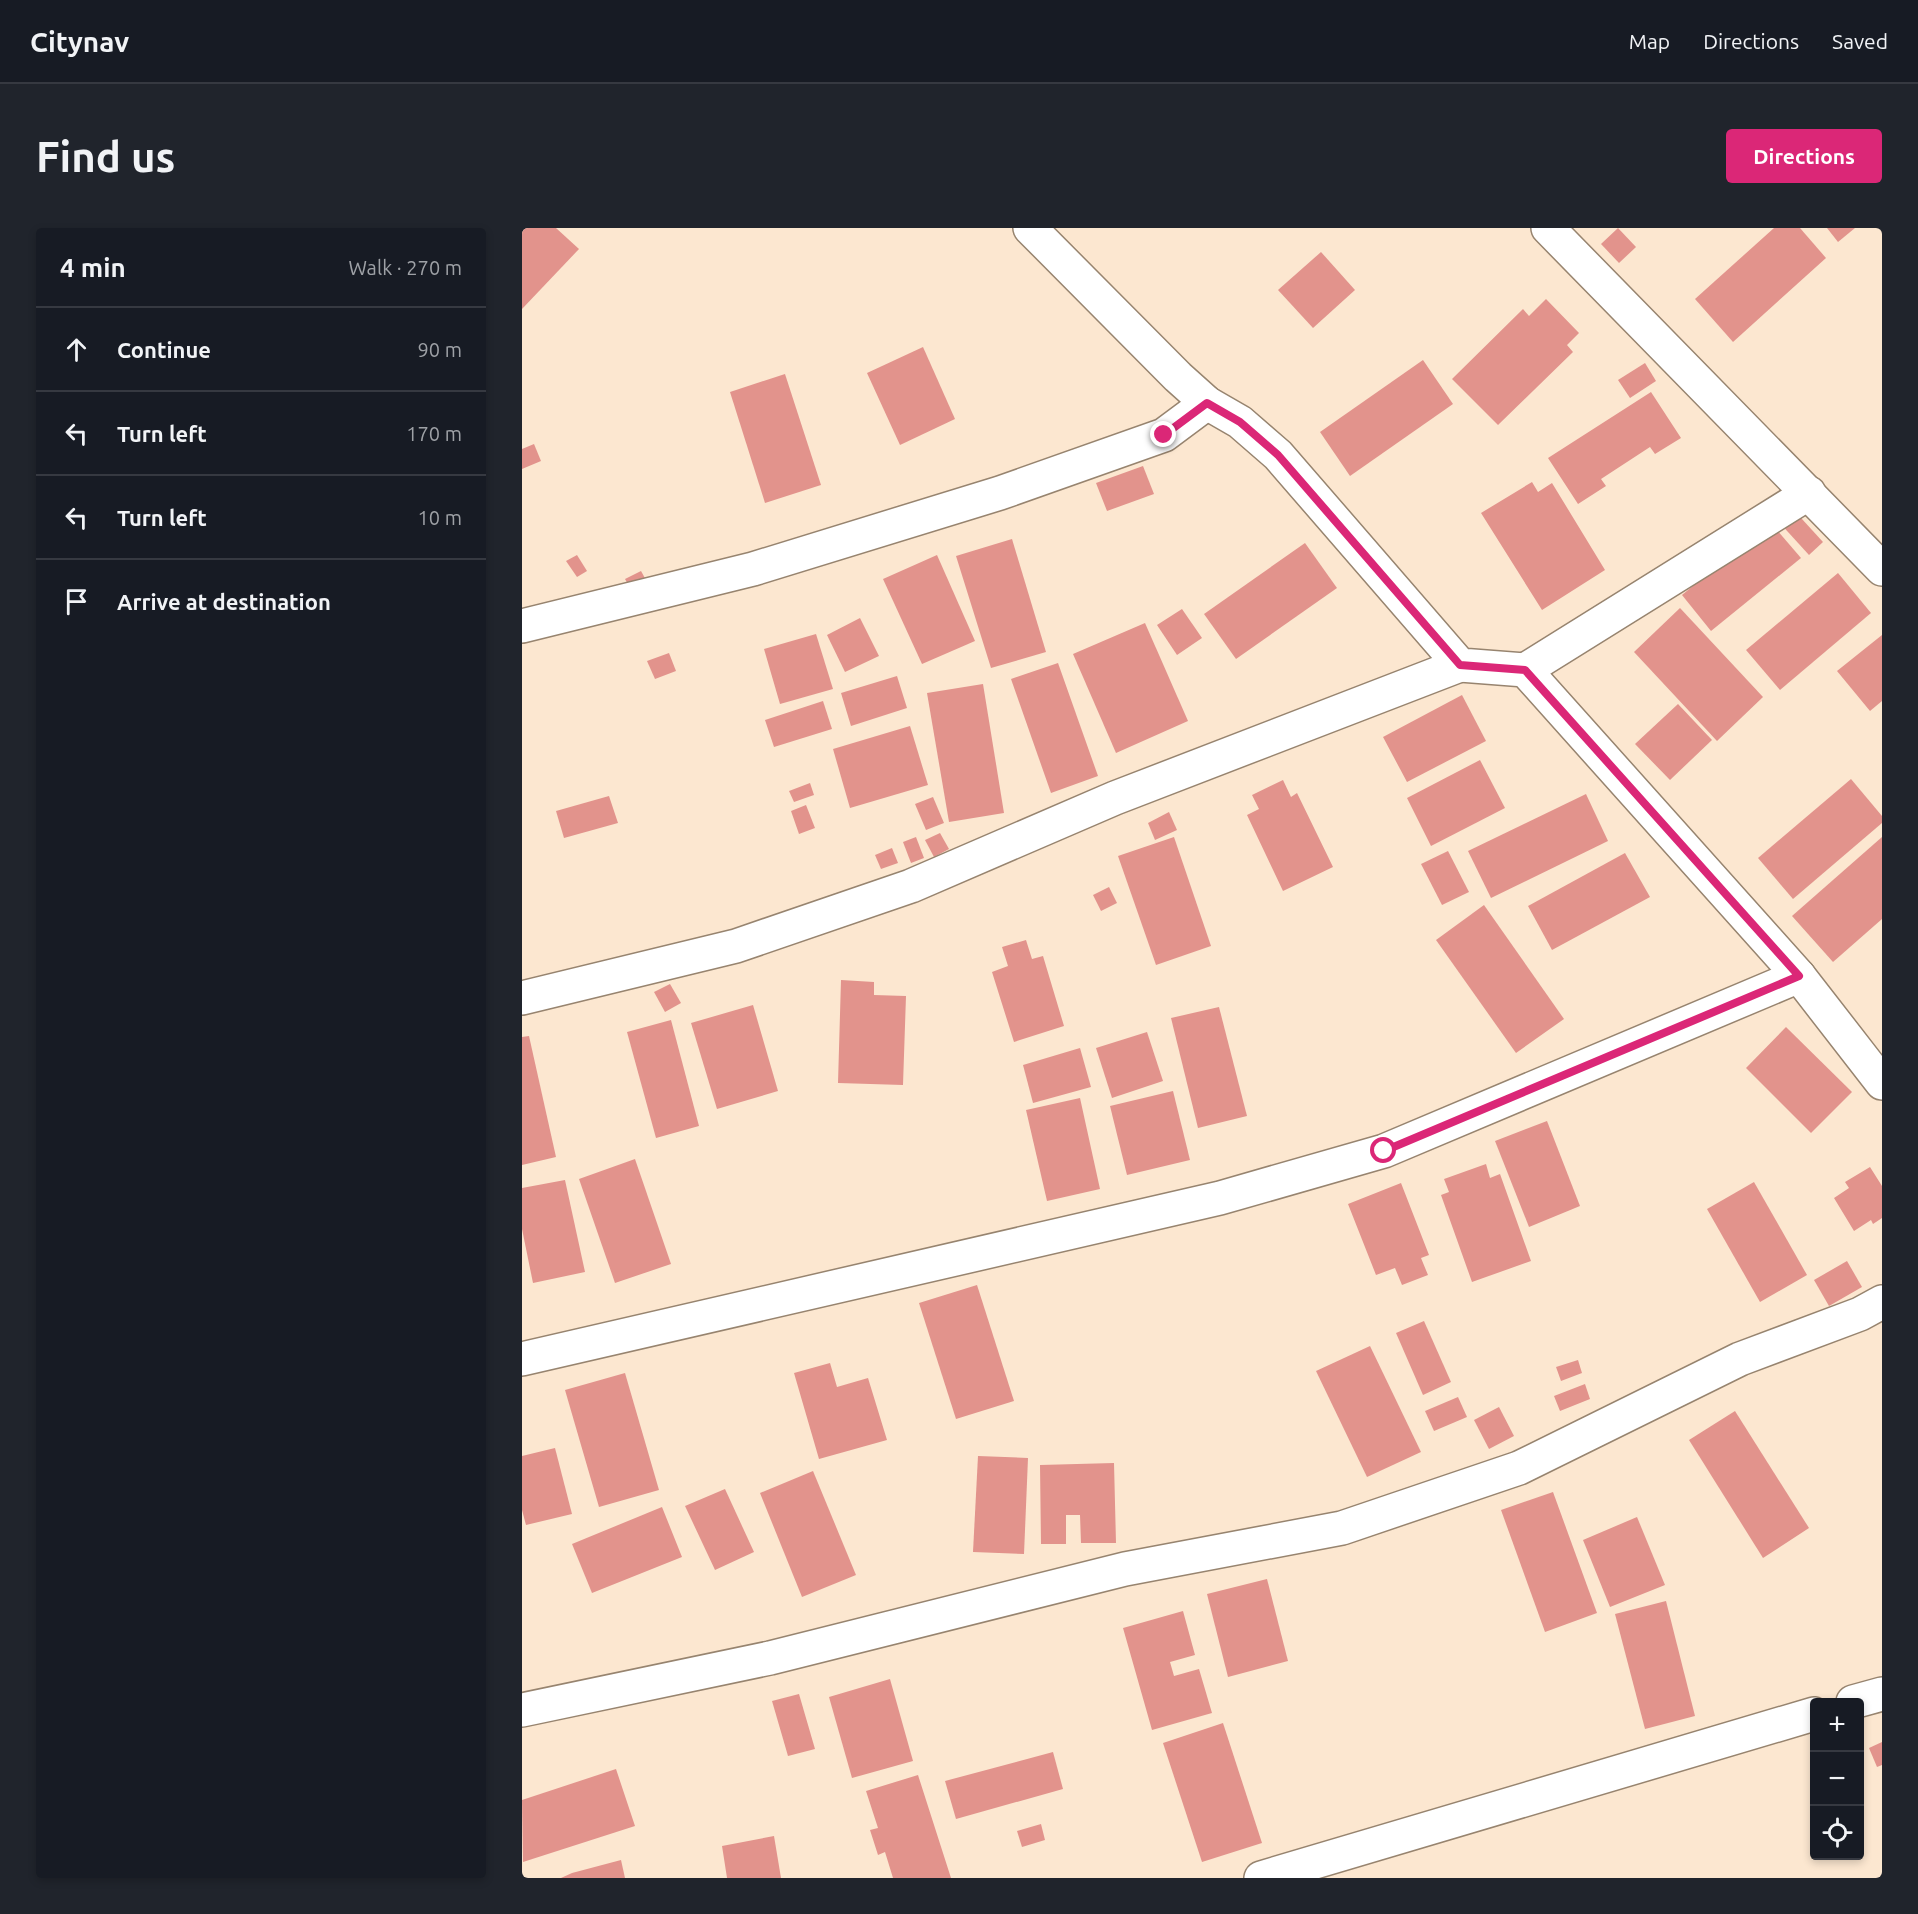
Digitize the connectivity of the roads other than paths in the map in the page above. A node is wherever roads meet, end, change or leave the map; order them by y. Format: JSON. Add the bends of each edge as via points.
{"nodes":[{"id":1,"x":1030,"y":228,"type":"edge"},
{"id":2,"x":1548,"y":228,"type":"edge"},
{"id":3,"x":1207,"y":403,"type":"junction"},
{"id":4,"x":1809,"y":493,"type":"junction"},
{"id":5,"x":1882,"y":569,"type":"edge"},
{"id":6,"x":522,"y":626,"type":"edge"},
{"id":7,"x":1460,"y":665,"type":"junction"},
{"id":8,"x":1525,"y":670,"type":"junction"},
{"id":9,"x":1799,"y":976,"type":"junction"},
{"id":10,"x":522,"y":998,"type":"edge"},
{"id":11,"x":1882,"y":1083,"type":"edge"},
{"id":12,"x":1882,"y":1302,"type":"edge"},
{"id":13,"x":522,"y":1359,"type":"edge"},
{"id":14,"x":1882,"y":1694,"type":"edge"},
{"id":15,"x":1864,"y":1699,"type":"edge"},
{"id":16,"x":522,"y":1710,"type":"edge"},
{"id":17,"x":1810,"y":1715,"type":"edge"},
{"id":18,"x":1261,"y":1878,"type":"edge"}],
"edges":[{"from":1,"to":3,"type":"street"},
{"from":2,"to":4,"type":"street"},
{"from":3,"to":6,"type":"street","via":[[1164,435],[1000,493],[753,569]]},
{"from":3,"to":7,"type":"street","via":[[1240,422],[1278,455]]},
{"from":4,"to":5,"type":"street"},
{"from":4,"to":8,"type":"street"},
{"from":7,"to":8,"type":"street"},
{"from":7,"to":10,"type":"street","via":[[1115,798],[911,886],[736,946]]},
{"from":8,"to":9,"type":"street"},
{"from":9,"to":11,"type":"street"},
{"from":9,"to":13,"type":"street","via":[[1384,1151],[1220,1198]]},
{"from":12,"to":16,"type":"street","via":[[1740,1359],[1519,1468],[1342,1528],[1125,1569],[770,1658]]},
{"from":14,"to":15,"type":"street"},
{"from":17,"to":18,"type":"street"}]}
